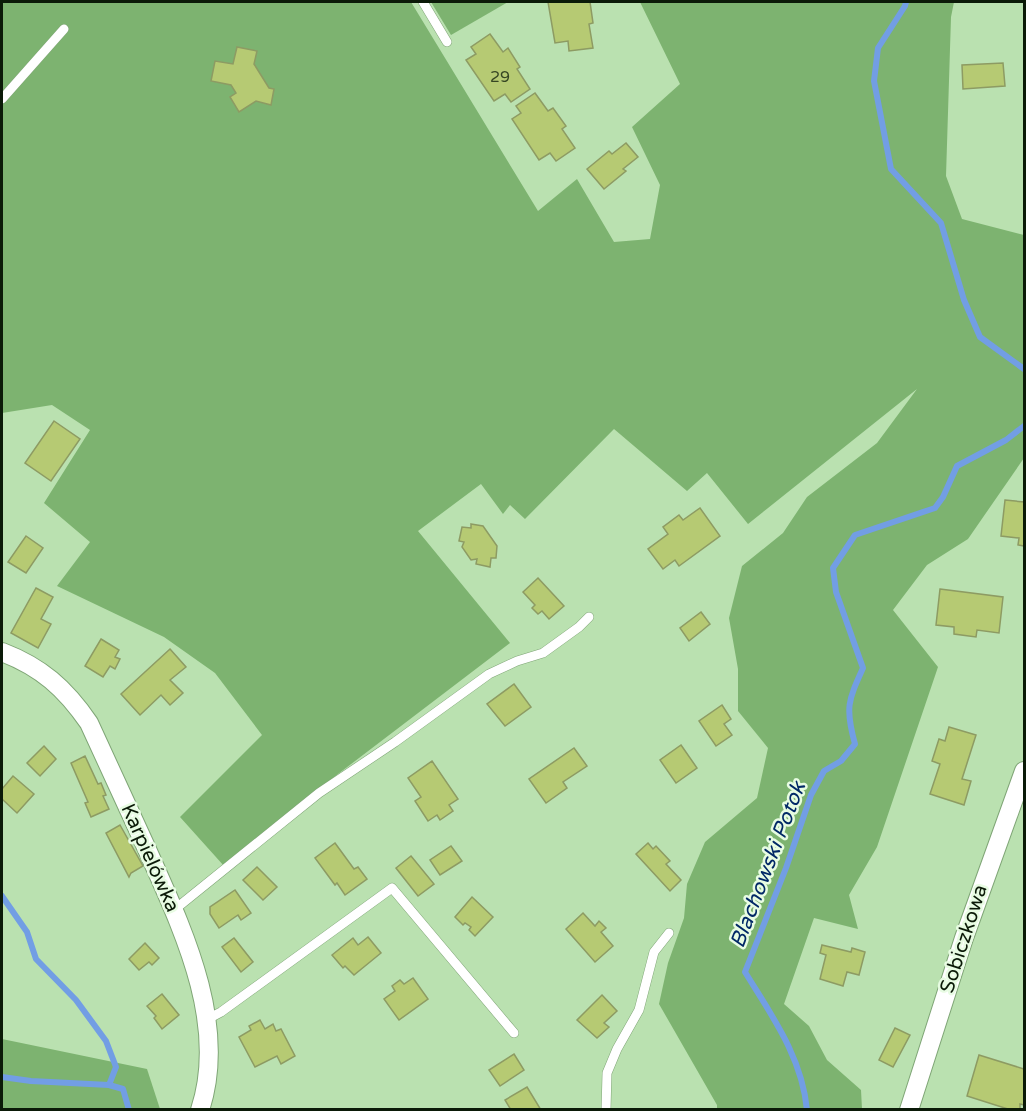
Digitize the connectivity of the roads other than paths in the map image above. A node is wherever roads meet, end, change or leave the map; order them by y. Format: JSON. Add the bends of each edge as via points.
{"nodes":[{"id":1,"x":423,"y":2,"type":"edge"},
{"id":2,"x":64,"y":29,"type":"dead end"},
{"id":3,"x":447,"y":42,"type":"dead end"},
{"id":4,"x":2,"y":99,"type":"edge"},
{"id":5,"x":590,"y":617,"type":"dead end"},
{"id":6,"x":2,"y":652,"type":"edge"},
{"id":7,"x":1024,"y":771,"type":"edge"},
{"id":8,"x":174,"y":910,"type":"junction"},
{"id":9,"x":669,"y":933,"type":"dead end"},
{"id":10,"x":206,"y":1020,"type":"junction"},
{"id":11,"x":514,"y":1033,"type":"dead end"},
{"id":12,"x":200,"y":1110,"type":"edge"},
{"id":13,"x":606,"y":1110,"type":"edge"},
{"id":14,"x":909,"y":1110,"type":"edge"}],
"edges":[{"from":1,"to":3,"type":"lane"},
{"from":2,"to":4,"type":"lane"},
{"from":5,"to":8,"type":"lane","via":[[543,653],[489,674],[319,793]]},
{"from":6,"to":8,"type":"street","name":"Karpielówka","via":[[51,678],[89,723]]},
{"from":7,"to":14,"type":"street","name":"Sobiczkowa","via":[[971,917]]},
{"from":8,"to":10,"type":"street","name":"Karpielówka"},
{"from":9,"to":13,"type":"lane","via":[[654,952],[639,1010],[607,1073]]},
{"from":10,"to":11,"type":"lane","via":[[392,888]]},
{"from":10,"to":12,"type":"street","name":"Karpielówka","via":[[207,1075]]}]}
